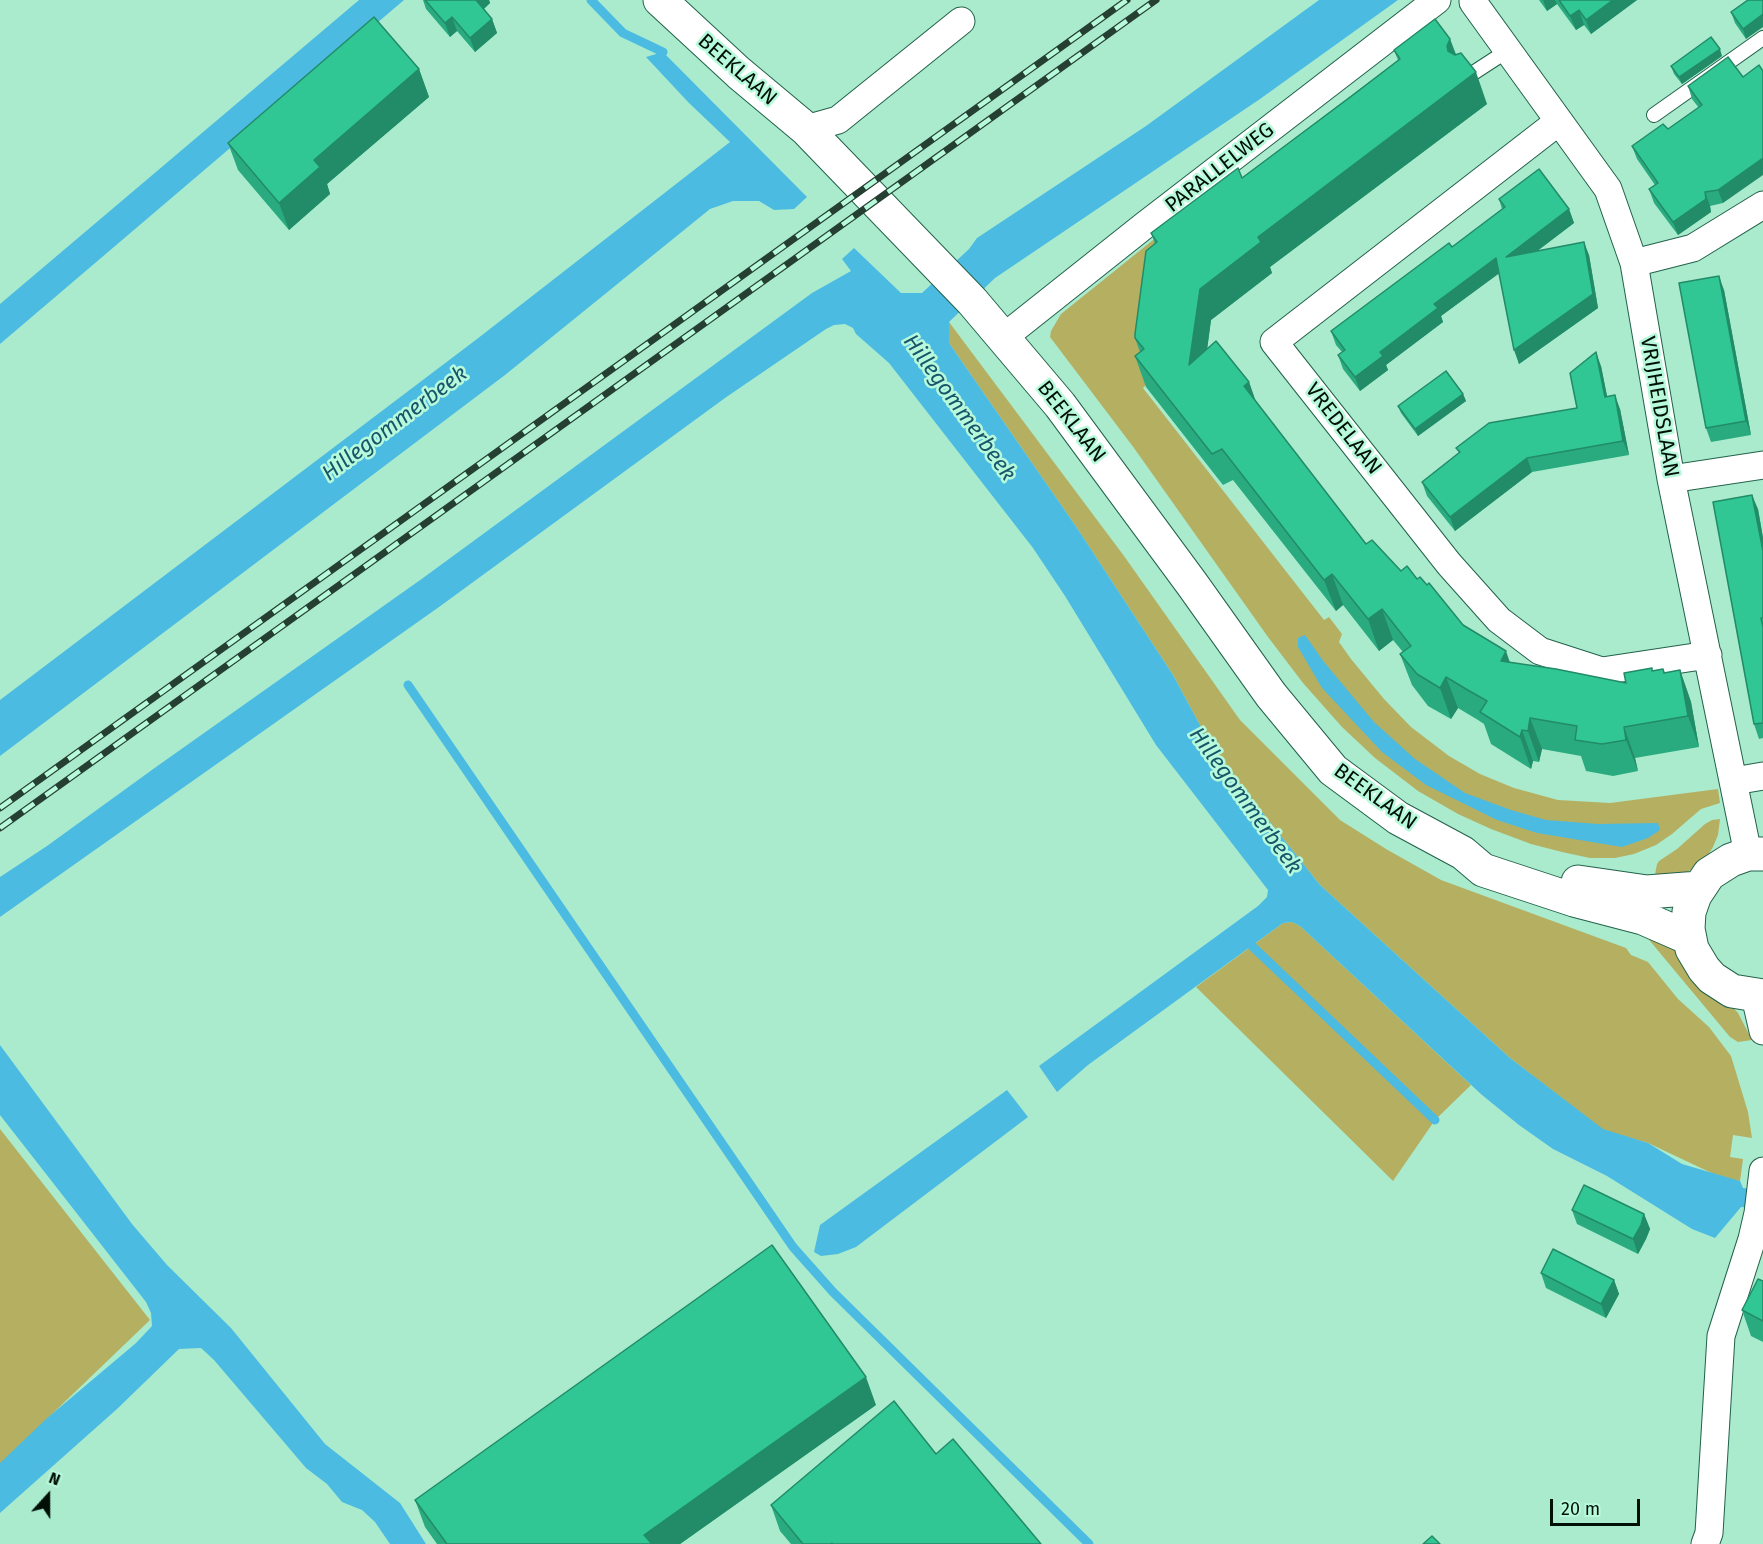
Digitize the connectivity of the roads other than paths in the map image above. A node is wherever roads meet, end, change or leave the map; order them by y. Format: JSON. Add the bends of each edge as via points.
{"nodes":[{"id":1,"x":660,"y":0,"type":"edge"},
{"id":2,"x":1437,"y":0,"type":"edge"},
{"id":3,"x":1473,"y":2,"type":"dead end"},
{"id":4,"x":961,"y":21,"type":"dead end"},
{"id":5,"x":1763,"y":38,"type":"edge"},
{"id":6,"x":1507,"y":51,"type":"junction"},
{"id":7,"x":1467,"y":77,"type":"edge"},
{"id":8,"x":1653,"y":116,"type":"dead end"},
{"id":9,"x":1558,"y":122,"type":"junction"},
{"id":10,"x":806,"y":129,"type":"junction"},
{"id":11,"x":1763,"y":205,"type":"edge"},
{"id":12,"x":1634,"y":263,"type":"junction"},
{"id":13,"x":1004,"y":337,"type":"junction"},
{"id":14,"x":1763,"y":465,"type":"edge"},
{"id":15,"x":1671,"y":479,"type":"junction"},
{"id":16,"x":1708,"y":655,"type":"junction"},
{"id":17,"x":1763,"y":776,"type":"edge"},
{"id":18,"x":1734,"y":781,"type":"junction"},
{"id":19,"x":1463,"y":853,"type":"junction"},
{"id":20,"x":1756,"y":854,"type":"edge"},
{"id":21,"x":1698,"y":888,"type":"junction"},
{"id":22,"x":1689,"y":938,"type":"junction"},
{"id":23,"x":1759,"y":996,"type":"edge"},
{"id":24,"x":1763,"y":1031,"type":"edge"},
{"id":25,"x":1762,"y":1177,"type":"edge"},
{"id":26,"x":1705,"y":1544,"type":"edge"}],
"edges":[{"from":1,"to":10,"type":"main road","name":"BEEKLAAN"},
{"from":2,"to":13,"type":"street","name":"PARALLELWEG"},
{"from":3,"to":6,"type":"street","name":"VRIJHEIDSLAAN"},
{"from":4,"to":10,"type":"street","via":[[838,120]]},
{"from":5,"to":8,"type":"lane"},
{"from":6,"to":7,"type":"lane"},
{"from":6,"to":9,"type":"street","name":"VRIJHEIDSLAAN"},
{"from":9,"to":12,"type":"street","name":"VRIJHEIDSLAAN","via":[[1608,189]]},
{"from":9,"to":16,"type":"street","name":"VREDELAAN","via":[[1274,342],[1449,564],[1499,620],[1540,651],[1602,671]]},
{"from":10,"to":13,"type":"main road","name":"BEEKLAAN"},
{"from":11,"to":12,"type":"street","via":[[1693,249]]},
{"from":12,"to":15,"type":"street","name":"VRIJHEIDSLAAN"},
{"from":13,"to":19,"type":"main road","name":"BEEKLAAN","via":[[1060,405],[1271,695],[1333,770],[1398,818]]},
{"from":14,"to":15,"type":"street"},
{"from":15,"to":16,"type":"street","name":"VRIJHEIDSLAAN"},
{"from":16,"to":18,"type":"street","name":"VRIJHEIDSLAAN"},
{"from":17,"to":18,"type":"street"},
{"from":18,"to":20,"type":"street","name":"VRIJHEIDSLAAN"},
{"from":19,"to":21,"type":"main road","name":"BEEKLAAN","via":[[1580,883],[1647,892]]},
{"from":19,"to":22,"type":"main road","name":"BEEKLAAN","via":[[1483,870],[1643,918]]},
{"from":20,"to":21,"type":"main road","via":[[1723,864]]},
{"from":21,"to":22,"type":"main road","via":[[1689,912]]},
{"from":22,"to":23,"type":"main road","via":[[1697,960],[1712,978],[1732,991]]},
{"from":23,"to":24,"type":"street"},
{"from":25,"to":26,"type":"street","via":[[1758,1213],[1721,1336],[1709,1533]]}]}
